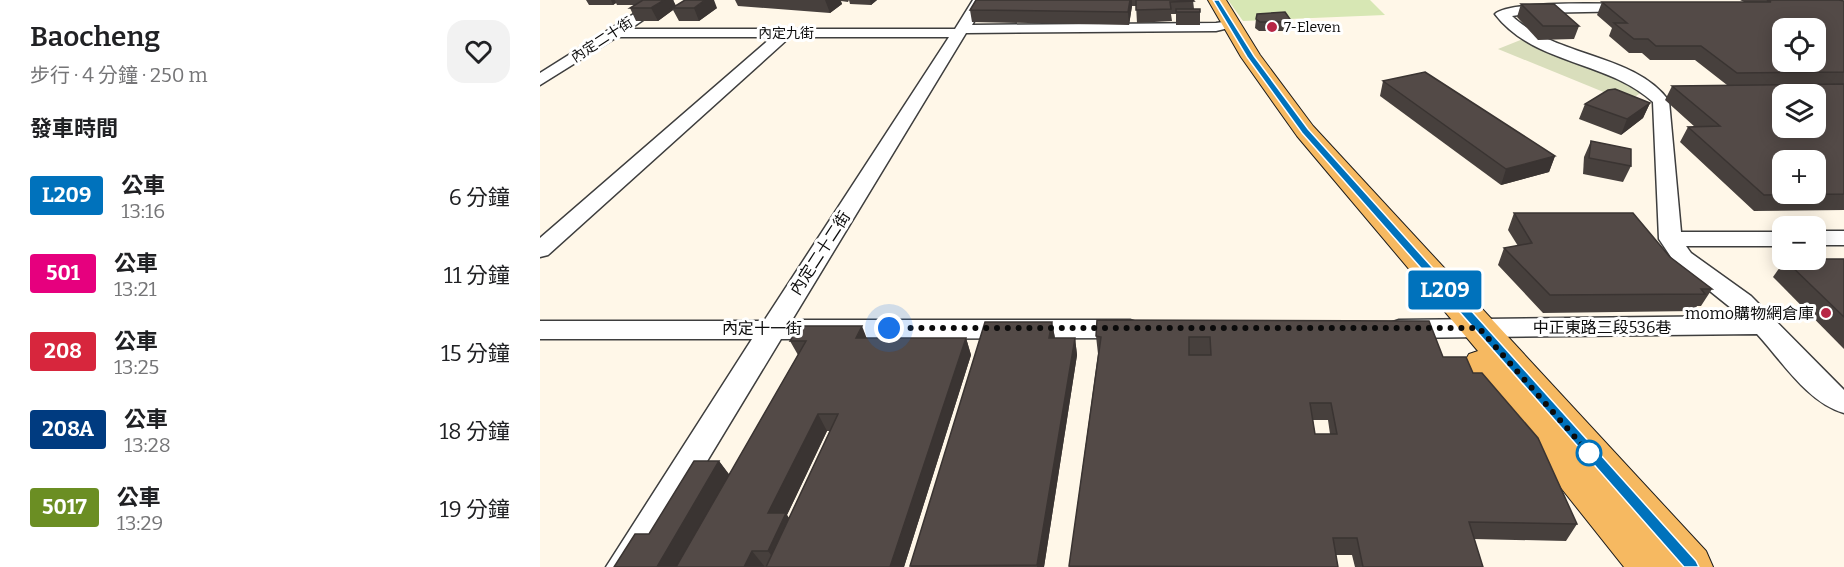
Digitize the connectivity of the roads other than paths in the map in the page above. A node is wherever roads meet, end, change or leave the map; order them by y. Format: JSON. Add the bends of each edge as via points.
{"nodes":[{"id":1,"x":665,"y":0,"type":"edge"},
{"id":2,"x":980,"y":0,"type":"edge"},
{"id":3,"x":1200,"y":0,"type":"edge"},
{"id":4,"x":1217,"y":0,"type":"edge"},
{"id":5,"x":1646,"y":8,"type":"edge"},
{"id":6,"x":1224,"y":25,"type":"junction"},
{"id":7,"x":961,"y":31,"type":"junction"},
{"id":8,"x":614,"y":33,"type":"junction"},
{"id":9,"x":786,"y":33,"type":"junction"},
{"id":10,"x":540,"y":80,"type":"edge"},
{"id":11,"x":1772,"y":238,"type":"edge"},
{"id":12,"x":1826,"y":238,"type":"edge"},
{"id":13,"x":1844,"y":238,"type":"edge"},
{"id":14,"x":1670,"y":239,"type":"junction"},
{"id":15,"x":540,"y":250,"type":"edge"},
{"id":16,"x":1762,"y":325,"type":"junction"},
{"id":17,"x":771,"y":328,"type":"junction"},
{"id":18,"x":1154,"y":328,"type":"edge"},
{"id":19,"x":1466,"y":328,"type":"junction"},
{"id":20,"x":1369,"y":329,"type":"edge"},
{"id":21,"x":540,"y":330,"type":"edge"},
{"id":22,"x":1844,"y":402,"type":"edge"},
{"id":23,"x":623,"y":567,"type":"edge"},
{"id":24,"x":1653,"y":567,"type":"edge"},
{"id":25,"x":1690,"y":567,"type":"edge"}],
"edges":[{"from":1,"to":8,"type":"street","name":"內定二十街"},
{"from":2,"to":7,"type":"street","name":"內定二十二街"},
{"from":3,"to":6,"type":"main road"},
{"from":4,"to":6,"type":"main road"},
{"from":5,"to":14,"type":"street","via":[[1532,9],[1502,14],[1538,43],[1634,81],[1661,100]]},
{"from":6,"to":7,"type":"street","name":"內定九街"},
{"from":6,"to":19,"type":"main road","via":[[1245,77],[1289,134]]},
{"from":7,"to":9,"type":"street","name":"內定九街"},
{"from":7,"to":17,"type":"street","name":"內定二十二街"},
{"from":8,"to":9,"type":"street","name":"內定九街"},
{"from":8,"to":10,"type":"street","name":"內定二十街"},
{"from":9,"to":15,"type":"street"},
{"from":11,"to":14,"type":"street"},
{"from":12,"to":13,"type":"street"},
{"from":14,"to":16,"type":"street","via":[[1683,258],[1742,302]]},
{"from":16,"to":19,"type":"street","name":"中正東路三段536巷"},
{"from":16,"to":22,"type":"street","via":[[1824,390]]},
{"from":17,"to":18,"type":"street","name":"內定十一街"},
{"from":17,"to":21,"type":"street","name":"內定十一街"},
{"from":17,"to":23,"type":"street","name":"內定二十二街"},
{"from":19,"to":20,"type":"street"},
{"from":19,"to":24,"type":"main road"},
{"from":19,"to":25,"type":"main road"}]}
